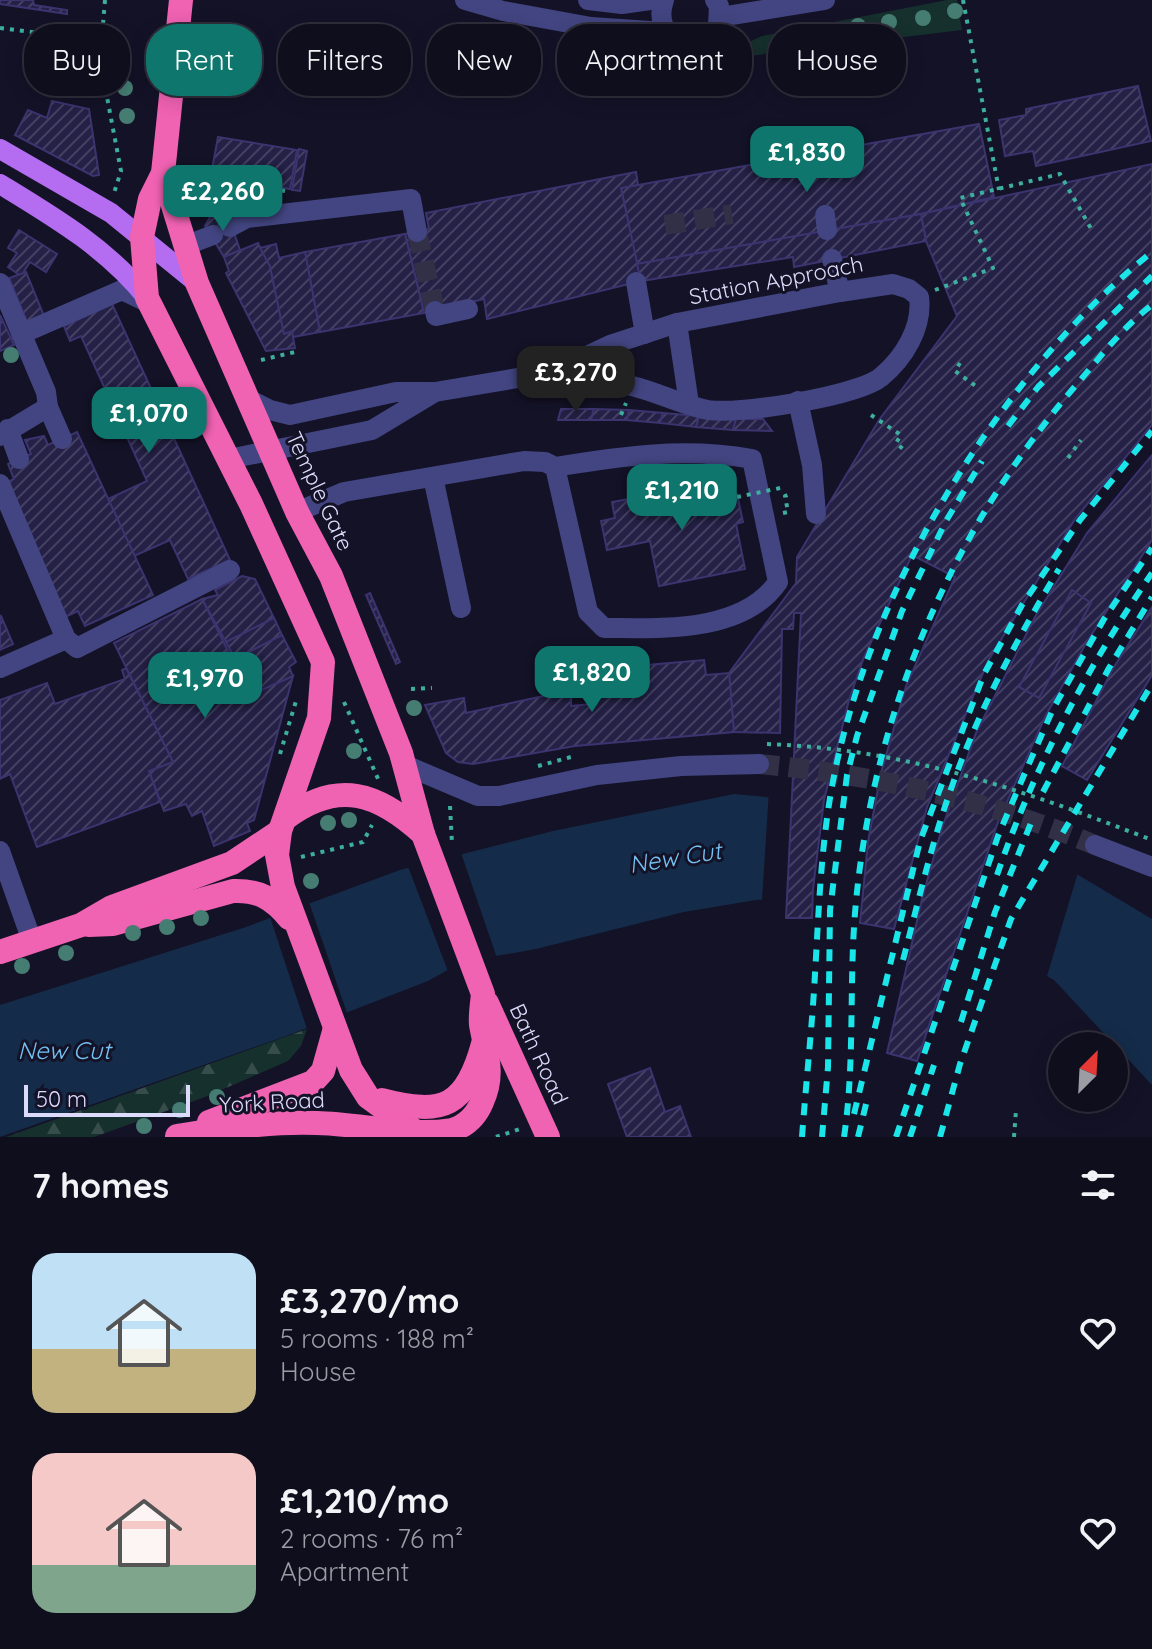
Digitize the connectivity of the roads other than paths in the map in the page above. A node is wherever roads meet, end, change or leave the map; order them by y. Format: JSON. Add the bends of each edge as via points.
{"nodes":[{"id":1,"x":181,"y":0,"type":"edge"},
{"id":2,"x":465,"y":0,"type":"edge"},
{"id":3,"x":588,"y":0,"type":"edge"},
{"id":4,"x":650,"y":0,"type":"edge"},
{"id":5,"x":664,"y":0,"type":"edge"},
{"id":6,"x":825,"y":0,"type":"edge"},
{"id":7,"x":718,"y":8,"type":"edge"},
{"id":8,"x":571,"y":24,"type":"edge"},
{"id":9,"x":663,"y":24,"type":"edge"},
{"id":10,"x":0,"y":149,"type":"edge"},
{"id":11,"x":163,"y":173,"type":"junction"},
{"id":12,"x":0,"y":184,"type":"edge"},
{"id":13,"x":417,"y":232,"type":"tunnel mouth"},
{"id":14,"x":142,"y":237,"type":"junction"},
{"id":15,"x":187,"y":245,"type":"junction"},
{"id":16,"x":832,"y":259,"type":"dead end"},
{"id":17,"x":636,"y":282,"type":"dead end"},
{"id":18,"x":0,"y":283,"type":"edge"},
{"id":19,"x":197,"y":283,"type":"junction"},
{"id":20,"x":840,"y":292,"type":"junction"},
{"id":21,"x":149,"y":301,"type":"junction"},
{"id":22,"x":468,"y":309,"type":"dead end"},
{"id":23,"x":435,"y":311,"type":"dead end"},
{"id":24,"x":677,"y":323,"type":"junction"},
{"id":25,"x":21,"y":334,"type":"junction"},
{"id":26,"x":645,"y":334,"type":"junction"},
{"id":27,"x":553,"y":372,"type":"junction"},
{"id":28,"x":435,"y":392,"type":"junction"},
{"id":29,"x":250,"y":400,"type":"junction"},
{"id":30,"x":798,"y":401,"type":"junction"},
{"id":31,"x":689,"y":404,"type":"junction"},
{"id":32,"x":48,"y":407,"type":"junction"},
{"id":33,"x":4,"y":433,"type":"edge"},
{"id":34,"x":62,"y":439,"type":"dead end"},
{"id":35,"x":271,"y":451,"type":"junction"},
{"id":36,"x":19,"y":459,"type":"dead end"},
{"id":37,"x":229,"y":459,"type":"junction"},
{"id":38,"x":555,"y":467,"type":"junction"},
{"id":39,"x":433,"y":477,"type":"junction"},
{"id":40,"x":0,"y":484,"type":"edge"},
{"id":41,"x":297,"y":512,"type":"junction"},
{"id":42,"x":816,"y":514,"type":"dead end"},
{"id":43,"x":230,"y":570,"type":"dead end"},
{"id":44,"x":461,"y":608,"type":"dead end"},
{"id":45,"x":66,"y":639,"type":"junction"},
{"id":46,"x":0,"y":668,"type":"edge"},
{"id":47,"x":761,"y":754,"type":"tunnel mouth"},
{"id":48,"x":405,"y":765,"type":"junction"},
{"id":49,"x":283,"y":824,"type":"junction"},
{"id":50,"x":435,"y":844,"type":"junction"},
{"id":51,"x":1095,"y":845,"type":"tunnel mouth"},
{"id":52,"x":0,"y":851,"type":"edge"},
{"id":53,"x":1152,"y":867,"type":"edge"},
{"id":54,"x":81,"y":925,"type":"junction"},
{"id":55,"x":298,"y":930,"type":"junction"},
{"id":56,"x":32,"y":941,"type":"junction"},
{"id":57,"x":0,"y":952,"type":"edge"},
{"id":58,"x":482,"y":991,"type":"junction"},
{"id":59,"x":485,"y":1038,"type":"junction"},
{"id":60,"x":336,"y":1041,"type":"junction"},
{"id":61,"x":368,"y":1097,"type":"junction"},
{"id":62,"x":538,"y":1132,"type":"edge"},
{"id":63,"x":175,"y":1136,"type":"edge"},
{"id":64,"x":421,"y":1136,"type":"edge"}],
"edges":[{"from":1,"to":11,"type":"highway","name":"Temple Gate"},
{"from":2,"to":8,"type":"street"},
{"from":3,"to":4,"type":"street"},
{"from":5,"to":9,"type":"street"},
{"from":6,"to":7,"type":"street"},
{"from":10,"to":14,"type":"main road","via":[[111,213]]},
{"from":11,"to":14,"type":"highway","name":"Temple Gate","via":[[150,199]]},
{"from":11,"to":15,"type":"highway","name":"Temple Gate"},
{"from":12,"to":21,"type":"main road","via":[[77,232],[117,264]]},
{"from":13,"to":15,"type":"street","via":[[411,199],[247,218]]},
{"from":14,"to":19,"type":"main road"},
{"from":14,"to":21,"type":"highway","name":"Temple Gate"},
{"from":15,"to":19,"type":"highway","name":"Temple Gate"},
{"from":16,"to":20,"type":"street"},
{"from":17,"to":26,"type":"street"},
{"from":18,"to":25,"type":"street"},
{"from":19,"to":29,"type":"highway","name":"Temple Gate"},
{"from":20,"to":24,"type":"street","name":"Station Approach"},
{"from":20,"to":30,"type":"street","name":"Station Approach","via":[[893,284],[909,289],[919,297],[919,326],[880,378]]},
{"from":21,"to":25,"type":"street","via":[[122,290]]},
{"from":21,"to":37,"type":"highway"},
{"from":22,"to":23,"type":"street","via":[[436,316]]},
{"from":24,"to":26,"type":"street","name":"Station Approach"},
{"from":24,"to":31,"type":"street"},
{"from":25,"to":32,"type":"street"},
{"from":26,"to":27,"type":"street","name":"Station Approach"},
{"from":27,"to":28,"type":"street","name":"Station Approach"},
{"from":27,"to":31,"type":"street","name":"Station Approach","via":[[632,386]]},
{"from":28,"to":29,"type":"street","name":"Station Approach","via":[[396,392],[290,415]]},
{"from":28,"to":35,"type":"street","name":"Station Approach","via":[[372,430]]},
{"from":29,"to":35,"type":"highway","name":"Temple Gate"},
{"from":30,"to":31,"type":"street","name":"Station Approach","via":[[731,412]]},
{"from":30,"to":42,"type":"street"},
{"from":32,"to":33,"type":"street"},
{"from":32,"to":34,"type":"street"},
{"from":33,"to":36,"type":"street"},
{"from":35,"to":37,"type":"street","name":"Station Approach"},
{"from":35,"to":41,"type":"highway","name":"Temple Gate"},
{"from":37,"to":49,"type":"highway","via":[[323,662],[319,718]]},
{"from":38,"to":38,"type":"street","via":[[588,612],[604,628],[697,627],[756,604],[778,582],[752,459],[687,451]]},
{"from":38,"to":39,"type":"street","via":[[524,461]]},
{"from":39,"to":41,"type":"street","via":[[344,492]]},
{"from":39,"to":44,"type":"street"},
{"from":40,"to":45,"type":"street"},
{"from":41,"to":48,"type":"highway","name":"Temple Gate","via":[[331,576]]},
{"from":43,"to":45,"type":"street","via":[[77,648]]},
{"from":45,"to":46,"type":"street"},
{"from":47,"to":48,"type":"street","via":[[597,775],[499,796],[465,794]]},
{"from":48,"to":50,"type":"highway","name":"Temple Gate"},
{"from":49,"to":50,"type":"highway","via":[[308,802],[348,793],[377,801]]},
{"from":49,"to":54,"type":"highway","via":[[232,863],[112,907]]},
{"from":49,"to":55,"type":"highway","via":[[277,855]]},
{"from":50,"to":58,"type":"highway","name":"Bath Road"},
{"from":51,"to":53,"type":"street"},
{"from":52,"to":56,"type":"street"},
{"from":54,"to":55,"type":"highway","via":[[113,924],[250,890],[271,898]]},
{"from":54,"to":56,"type":"highway"},
{"from":55,"to":60,"type":"highway"},
{"from":56,"to":57,"type":"highway"},
{"from":58,"to":59,"type":"highway"},
{"from":58,"to":62,"type":"highway","name":"Bath Road"},
{"from":59,"to":61,"type":"highway","via":[[468,1086],[447,1104],[411,1108]]},
{"from":59,"to":64,"type":"highway","name":"York Road","via":[[490,1078],[473,1118],[449,1131]]},
{"from":60,"to":61,"type":"highway"},
{"from":60,"to":63,"type":"highway","name":"York Road","via":[[313,1082]]},
{"from":61,"to":64,"type":"highway"},
{"from":63,"to":64,"type":"highway","name":"York Road","via":[[285,1123]]}]}
